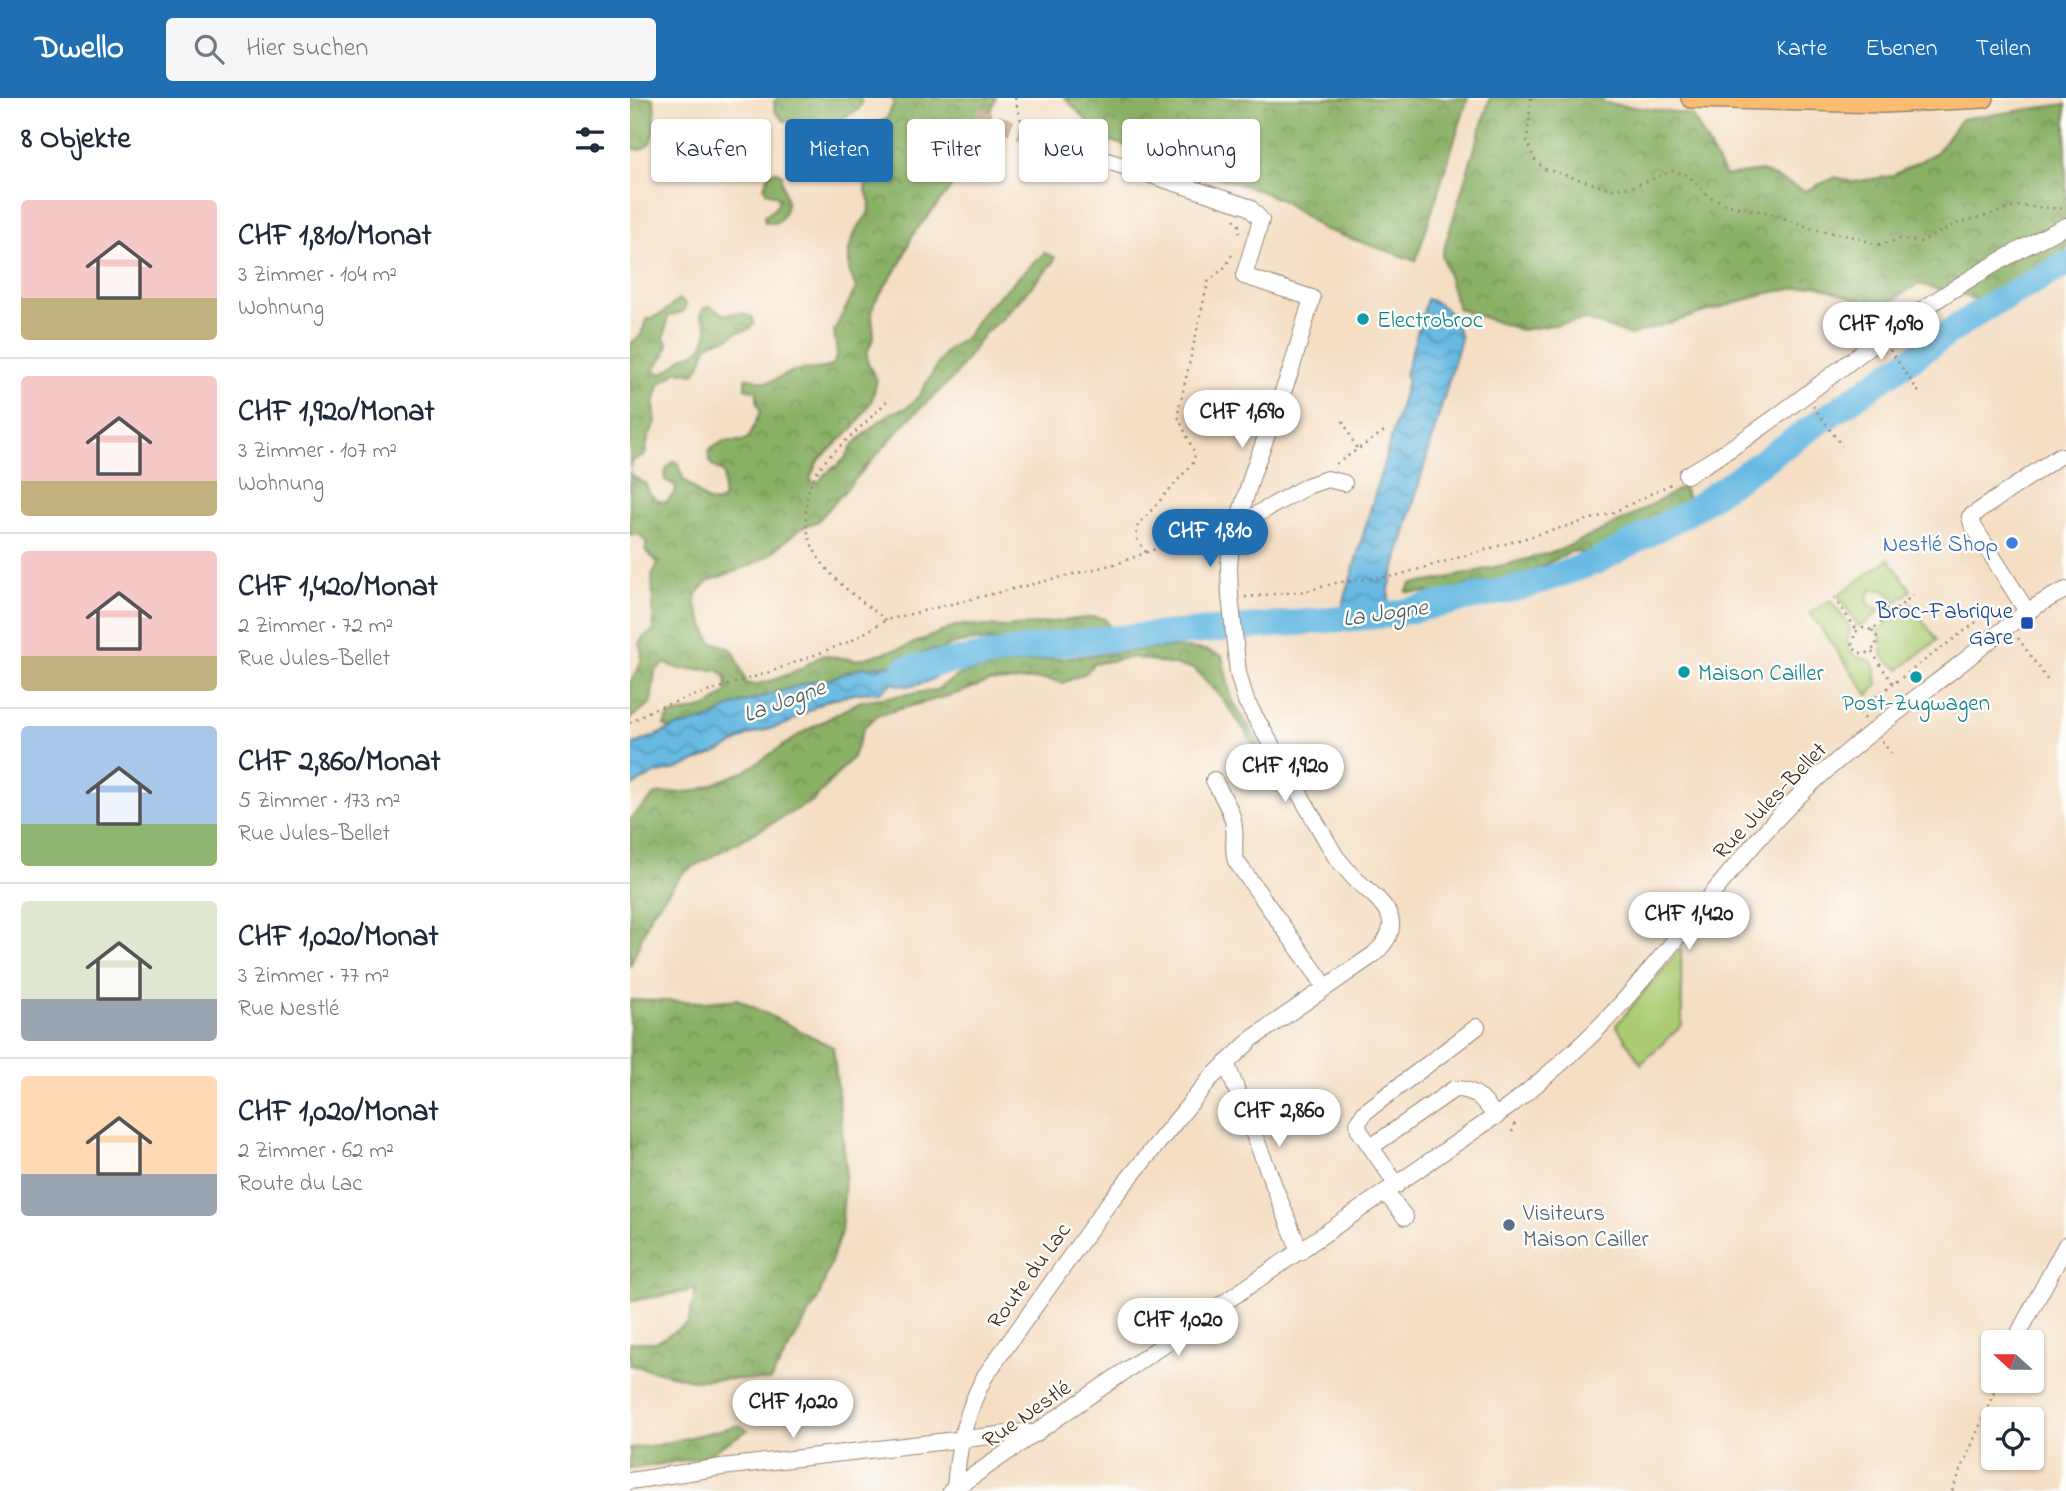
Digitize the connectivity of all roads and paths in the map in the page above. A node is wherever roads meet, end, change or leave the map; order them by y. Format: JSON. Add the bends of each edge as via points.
{"nodes":[{"id":1,"x":1015,"y":98,"type":"edge"},
{"id":2,"x":1531,"y":98,"type":"edge"},
{"id":3,"x":1692,"y":98,"type":"edge"},
{"id":4,"x":1984,"y":98,"type":"edge"},
{"id":5,"x":1108,"y":161,"type":"edge"},
{"id":6,"x":1116,"y":179,"type":"dead end"},
{"id":7,"x":2066,"y":209,"type":"edge"},
{"id":8,"x":1227,"y":214,"type":"dead end"},
{"id":9,"x":2066,"y":226,"type":"edge"},
{"id":10,"x":1887,"y":346,"type":"dead end"},
{"id":11,"x":1920,"y":394,"type":"dead end"},
{"id":12,"x":890,"y":397,"type":"dead end"},
{"id":13,"x":1811,"y":403,"type":"dead end"},
{"id":14,"x":1343,"y":421,"type":"dead end"},
{"id":15,"x":1386,"y":430,"type":"dead end"},
{"id":16,"x":1842,"y":446,"type":"dead end"},
{"id":17,"x":1357,"y":449,"type":"junction"},
{"id":18,"x":2059,"y":456,"type":"dead end"},
{"id":19,"x":1687,"y":475,"type":"joint"},
{"id":20,"x":1327,"y":479,"type":"junction"},
{"id":21,"x":1344,"y":483,"type":"dead end"},
{"id":22,"x":1238,"y":525,"type":"junction"},
{"id":23,"x":1231,"y":545,"type":"junction"},
{"id":24,"x":1146,"y":552,"type":"junction"},
{"id":25,"x":2066,"y":590,"type":"edge"},
{"id":26,"x":1914,"y":594,"type":"dead end"},
{"id":27,"x":1247,"y":598,"type":"dead end"},
{"id":28,"x":1834,"y":598,"type":"dead end"},
{"id":29,"x":1886,"y":608,"type":"dead end"},
{"id":30,"x":2028,"y":612,"type":"junction"},
{"id":31,"x":1891,"y":615,"type":"junction"},
{"id":32,"x":886,"y":620,"type":"junction"},
{"id":33,"x":2009,"y":626,"type":"junction"},
{"id":34,"x":1857,"y":630,"type":"junction"},
{"id":35,"x":1872,"y":630,"type":"junction"},
{"id":36,"x":1872,"y":652,"type":"junction"},
{"id":37,"x":1893,"y":684,"type":"junction"},
{"id":38,"x":2050,"y":684,"type":"dead end"},
{"id":39,"x":630,"y":723,"type":"edge"},
{"id":40,"x":1874,"y":730,"type":"junction"},
{"id":41,"x":1214,"y":780,"type":"dead end"},
{"id":42,"x":1326,"y":987,"type":"junction"},
{"id":43,"x":1477,"y":1027,"type":"dead end"},
{"id":44,"x":1226,"y":1063,"type":"junction"},
{"id":45,"x":1496,"y":1117,"type":"junction"},
{"id":46,"x":1371,"y":1147,"type":"junction"},
{"id":47,"x":1392,"y":1189,"type":"junction"},
{"id":48,"x":1405,"y":1217,"type":"dead end"},
{"id":49,"x":2066,"y":1245,"type":"edge"},
{"id":50,"x":1300,"y":1252,"type":"junction"},
{"id":51,"x":2021,"y":1330,"type":"edge"},
{"id":52,"x":1994,"y":1393,"type":"edge"},
{"id":53,"x":1036,"y":1434,"type":"junction"},
{"id":54,"x":960,"y":1438,"type":"junction"},
{"id":55,"x":630,"y":1481,"type":"edge"},
{"id":56,"x":953,"y":1490,"type":"edge"},
{"id":57,"x":1952,"y":1491,"type":"edge"}],
"edges":[{"from":1,"to":6,"type":"path","via":[[1029,158]]},
{"from":2,"to":7,"type":"path","via":[[1527,141],[1534,159],[1545,170],[1611,189],[1632,187],[1672,171],[1688,175],[1708,196],[1728,205],[1877,245],[1901,239],[1920,242],[1956,223],[2019,206]]},
{"from":3,"to":4,"type":"main road","via":[[1882,103]]},
{"from":5,"to":22,"type":"street","via":[[1249,206],[1261,220],[1244,276],[1312,298]]},
{"from":8,"to":24,"type":"path","via":[[1239,225],[1238,243],[1226,265],[1208,282],[1178,413],[1195,454],[1193,463],[1138,525],[1136,538]]},
{"from":9,"to":19,"type":"street","via":[[1937,299],[1729,450]]},
{"from":10,"to":11,"type":"path"},
{"from":12,"to":32,"type":"path","via":[[816,473],[806,494],[805,521],[815,554],[834,579]]},
{"from":13,"to":16,"type":"path"},
{"from":14,"to":17,"type":"path"},
{"from":15,"to":17,"type":"path"},
{"from":17,"to":20,"type":"path","via":[[1332,467]]},
{"from":18,"to":30,"type":"street","via":[[1970,517]]},
{"from":19,"to":27,"type":"path","via":[[1612,513],[1395,576]]},
{"from":20,"to":21,"type":"street"},
{"from":20,"to":22,"type":"street"},
{"from":22,"to":23,"type":"street"},
{"from":23,"to":24,"type":"path","via":[[1213,538],[1179,540]]},
{"from":23,"to":42,"type":"street","name":"Route du Lac","via":[[1230,595],[1246,701],[1336,857],[1390,913],[1389,938],[1381,948]]},
{"from":24,"to":32,"type":"path","via":[[1119,563]]},
{"from":25,"to":30,"type":"street","name":"Rue Jules-Bellet"},
{"from":26,"to":31,"type":"path"},
{"from":28,"to":34,"type":"path"},
{"from":29,"to":31,"type":"path"},
{"from":30,"to":33,"type":"street","name":"Rue Jules-Bellet"},
{"from":31,"to":35,"type":"path"},
{"from":32,"to":39,"type":"path","via":[[851,641],[653,709]]},
{"from":33,"to":37,"type":"path","via":[[1998,612],[1991,611]]},
{"from":33,"to":38,"type":"path"},
{"from":33,"to":40,"type":"street","name":"Rue Jules-Bellet"},
{"from":34,"to":35,"type":"path"},
{"from":34,"to":36,"type":"path","via":[[1852,639],[1854,649],[1861,654]]},
{"from":35,"to":36,"type":"path","via":[[1878,642]]},
{"from":36,"to":37,"type":"path"},
{"from":37,"to":40,"type":"path","via":[[1857,709]]},
{"from":40,"to":45,"type":"street","name":"Rue Jules-Bellet","via":[[1783,812],[1588,1039]]},
{"from":41,"to":42,"type":"street","via":[[1234,825],[1236,861]]},
{"from":42,"to":44,"type":"street","name":"Route du Lac","via":[[1246,1043]]},
{"from":43,"to":46,"type":"street","via":[[1365,1112],[1358,1126]]},
{"from":44,"to":50,"type":"street"},
{"from":44,"to":54,"type":"street","name":"Route du Lac","via":[[1108,1204],[1005,1347],[969,1407]]},
{"from":45,"to":46,"type":"street","via":[[1473,1091],[1454,1089]]},
{"from":45,"to":47,"type":"street","name":"Rue Jules-Bellet"},
{"from":46,"to":47,"type":"street"},
{"from":47,"to":48,"type":"street"},
{"from":47,"to":50,"type":"street","name":"Rue Jules-Bellet"},
{"from":49,"to":51,"type":"street"},
{"from":50,"to":53,"type":"street","name":"Rue Nestlé"},
{"from":52,"to":57,"type":"path"},
{"from":53,"to":54,"type":"street"},
{"from":53,"to":56,"type":"street","name":"Rue Nestlé"},
{"from":54,"to":55,"type":"street"},
{"from":54,"to":56,"type":"street","name":"Route du Lac"}]}
